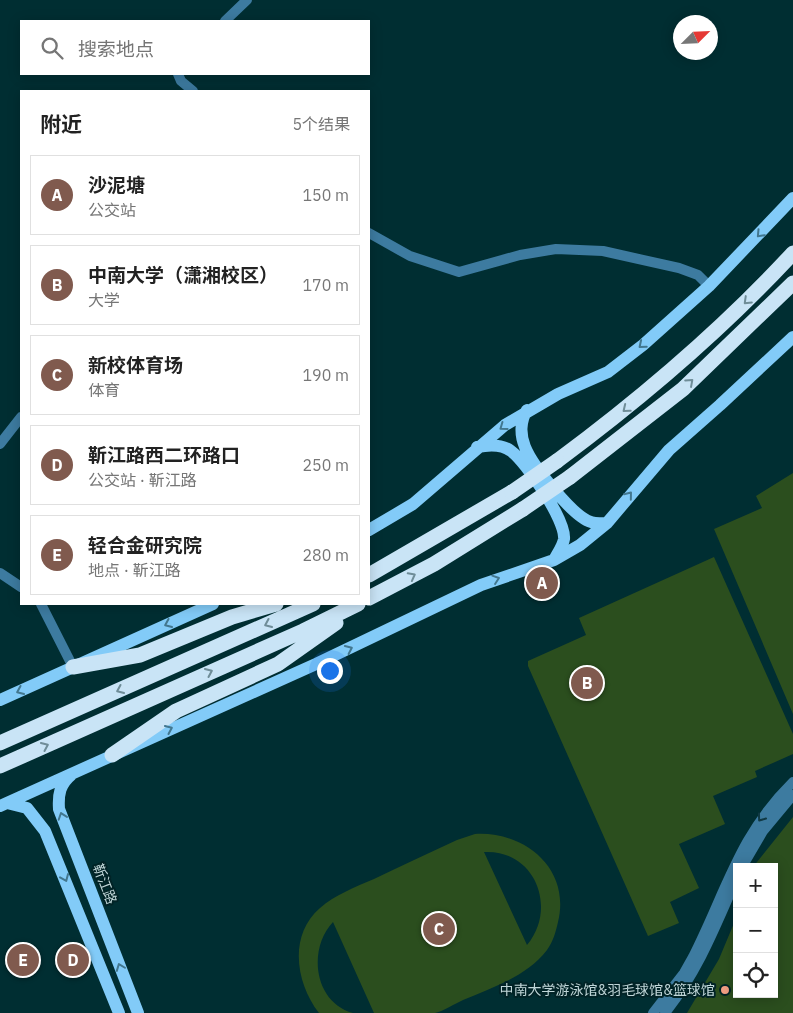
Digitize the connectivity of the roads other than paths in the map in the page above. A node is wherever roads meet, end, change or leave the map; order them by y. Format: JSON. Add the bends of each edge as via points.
{"nodes":[{"id":1,"x":247,"y":0,"type":"edge"},
{"id":2,"x":226,"y":20,"type":"edge"},
{"id":3,"x":178,"y":75,"type":"edge"},
{"id":4,"x":192,"y":90,"type":"edge"},
{"id":5,"x":793,"y":198,"type":"edge"},
{"id":6,"x":370,"y":234,"type":"edge"},
{"id":7,"x":793,"y":253,"type":"edge"},
{"id":8,"x":793,"y":283,"type":"edge"},
{"id":9,"x":709,"y":286,"type":"junction"},
{"id":10,"x":793,"y":337,"type":"edge"},
{"id":11,"x":528,"y":410,"type":"junction"},
{"id":12,"x":20,"y":419,"type":"edge"},
{"id":13,"x":0,"y":444,"type":"edge"},
{"id":14,"x":477,"y":447,"type":"junction"},
{"id":15,"x":607,"y":523,"type":"junction"},
{"id":16,"x":370,"y":529,"type":"edge"},
{"id":17,"x":554,"y":560,"type":"junction"},
{"id":18,"x":0,"y":573,"type":"edge"},
{"id":19,"x":370,"y":574,"type":"edge"},
{"id":20,"x":20,"y":586,"type":"edge"},
{"id":21,"x":370,"y":599,"type":"edge"},
{"id":22,"x":42,"y":605,"type":"edge"},
{"id":23,"x":210,"y":605,"type":"edge"},
{"id":24,"x":273,"y":605,"type":"edge"},
{"id":25,"x":311,"y":605,"type":"edge"},
{"id":26,"x":356,"y":605,"type":"edge"},
{"id":27,"x":361,"y":605,"type":"edge"},
{"id":28,"x":73,"y":667,"type":"junction"},
{"id":29,"x":0,"y":700,"type":"edge"},
{"id":30,"x":0,"y":743,"type":"edge"},
{"id":31,"x":112,"y":755,"type":"junction"},
{"id":32,"x":0,"y":766,"type":"edge"},
{"id":33,"x":76,"y":771,"type":"junction"},
{"id":34,"x":793,"y":782,"type":"edge"},
{"id":35,"x":793,"y":795,"type":"edge"},
{"id":36,"x":3,"y":804,"type":"edge"},
{"id":37,"x":744,"y":863,"type":"edge"},
{"id":38,"x":733,"y":886,"type":"edge"},
{"id":39,"x":119,"y":1013,"type":"edge"},
{"id":40,"x":138,"y":1013,"type":"edge"},
{"id":41,"x":653,"y":1013,"type":"edge"},
{"id":42,"x":666,"y":1013,"type":"edge"}],
"edges":[{"from":1,"to":2,"type":"street"},
{"from":3,"to":4,"type":"street"},
{"from":5,"to":9,"type":"main road","one_way":true},
{"from":6,"to":9,"type":"street","via":[[410,256],[459,272],[556,249],[603,251],[679,268],[698,275]]},
{"from":7,"to":19,"type":"highway","one_way":true,"bridge":true,"via":[[718,330],[666,376],[557,461],[512,492]]},
{"from":21,"to":8,"type":"highway","one_way":true,"bridge":true,"via":[[434,564],[570,477],[683,389]]},
{"from":9,"to":11,"type":"main road","one_way":true,"via":[[608,372]]},
{"from":15,"to":10,"type":"main road","one_way":true,"via":[[669,450]]},
{"from":11,"to":14,"type":"main road","one_way":true},
{"from":11,"to":15,"type":"main road","via":[[522,420],[522,432],[525,447],[533,460],[565,503],[579,516],[590,522]]},
{"from":12,"to":13,"type":"street"},
{"from":14,"to":16,"type":"main road","via":[[413,504]]},
{"from":14,"to":17,"type":"main road","via":[[488,445],[510,450],[555,508],[562,522],[564,539]]},
{"from":15,"to":17,"type":"main road","via":[[580,545]]},
{"from":31,"to":17,"type":"main road","one_way":true,"via":[[316,664],[480,584]]},
{"from":18,"to":20,"type":"street"},
{"from":22,"to":28,"type":"street"},
{"from":23,"to":28,"type":"main road","one_way":true},
{"from":24,"to":28,"type":"highway","via":[[232,617],[140,655]]},
{"from":25,"to":30,"type":"highway","one_way":true},
{"from":32,"to":26,"type":"highway","one_way":true},
{"from":27,"to":31,"type":"highway","via":[[278,664],[176,711]]},
{"from":28,"to":29,"type":"main road","one_way":true},
{"from":31,"to":33,"type":"main road"},
{"from":33,"to":36,"type":"main road"},
{"from":40,"to":33,"type":"main road","name":"靳江路","one_way":true,"via":[[59,809],[60,790],[65,780]]},
{"from":34,"to":41,"type":"street","one_way":true,"via":[[750,834],[689,965]]},
{"from":35,"to":37,"type":"street","via":[[763,832]]},
{"from":36,"to":39,"type":"main road","one_way":true,"via":[[27,808],[45,831]]},
{"from":38,"to":42,"type":"street","via":[[706,950]]}]}
